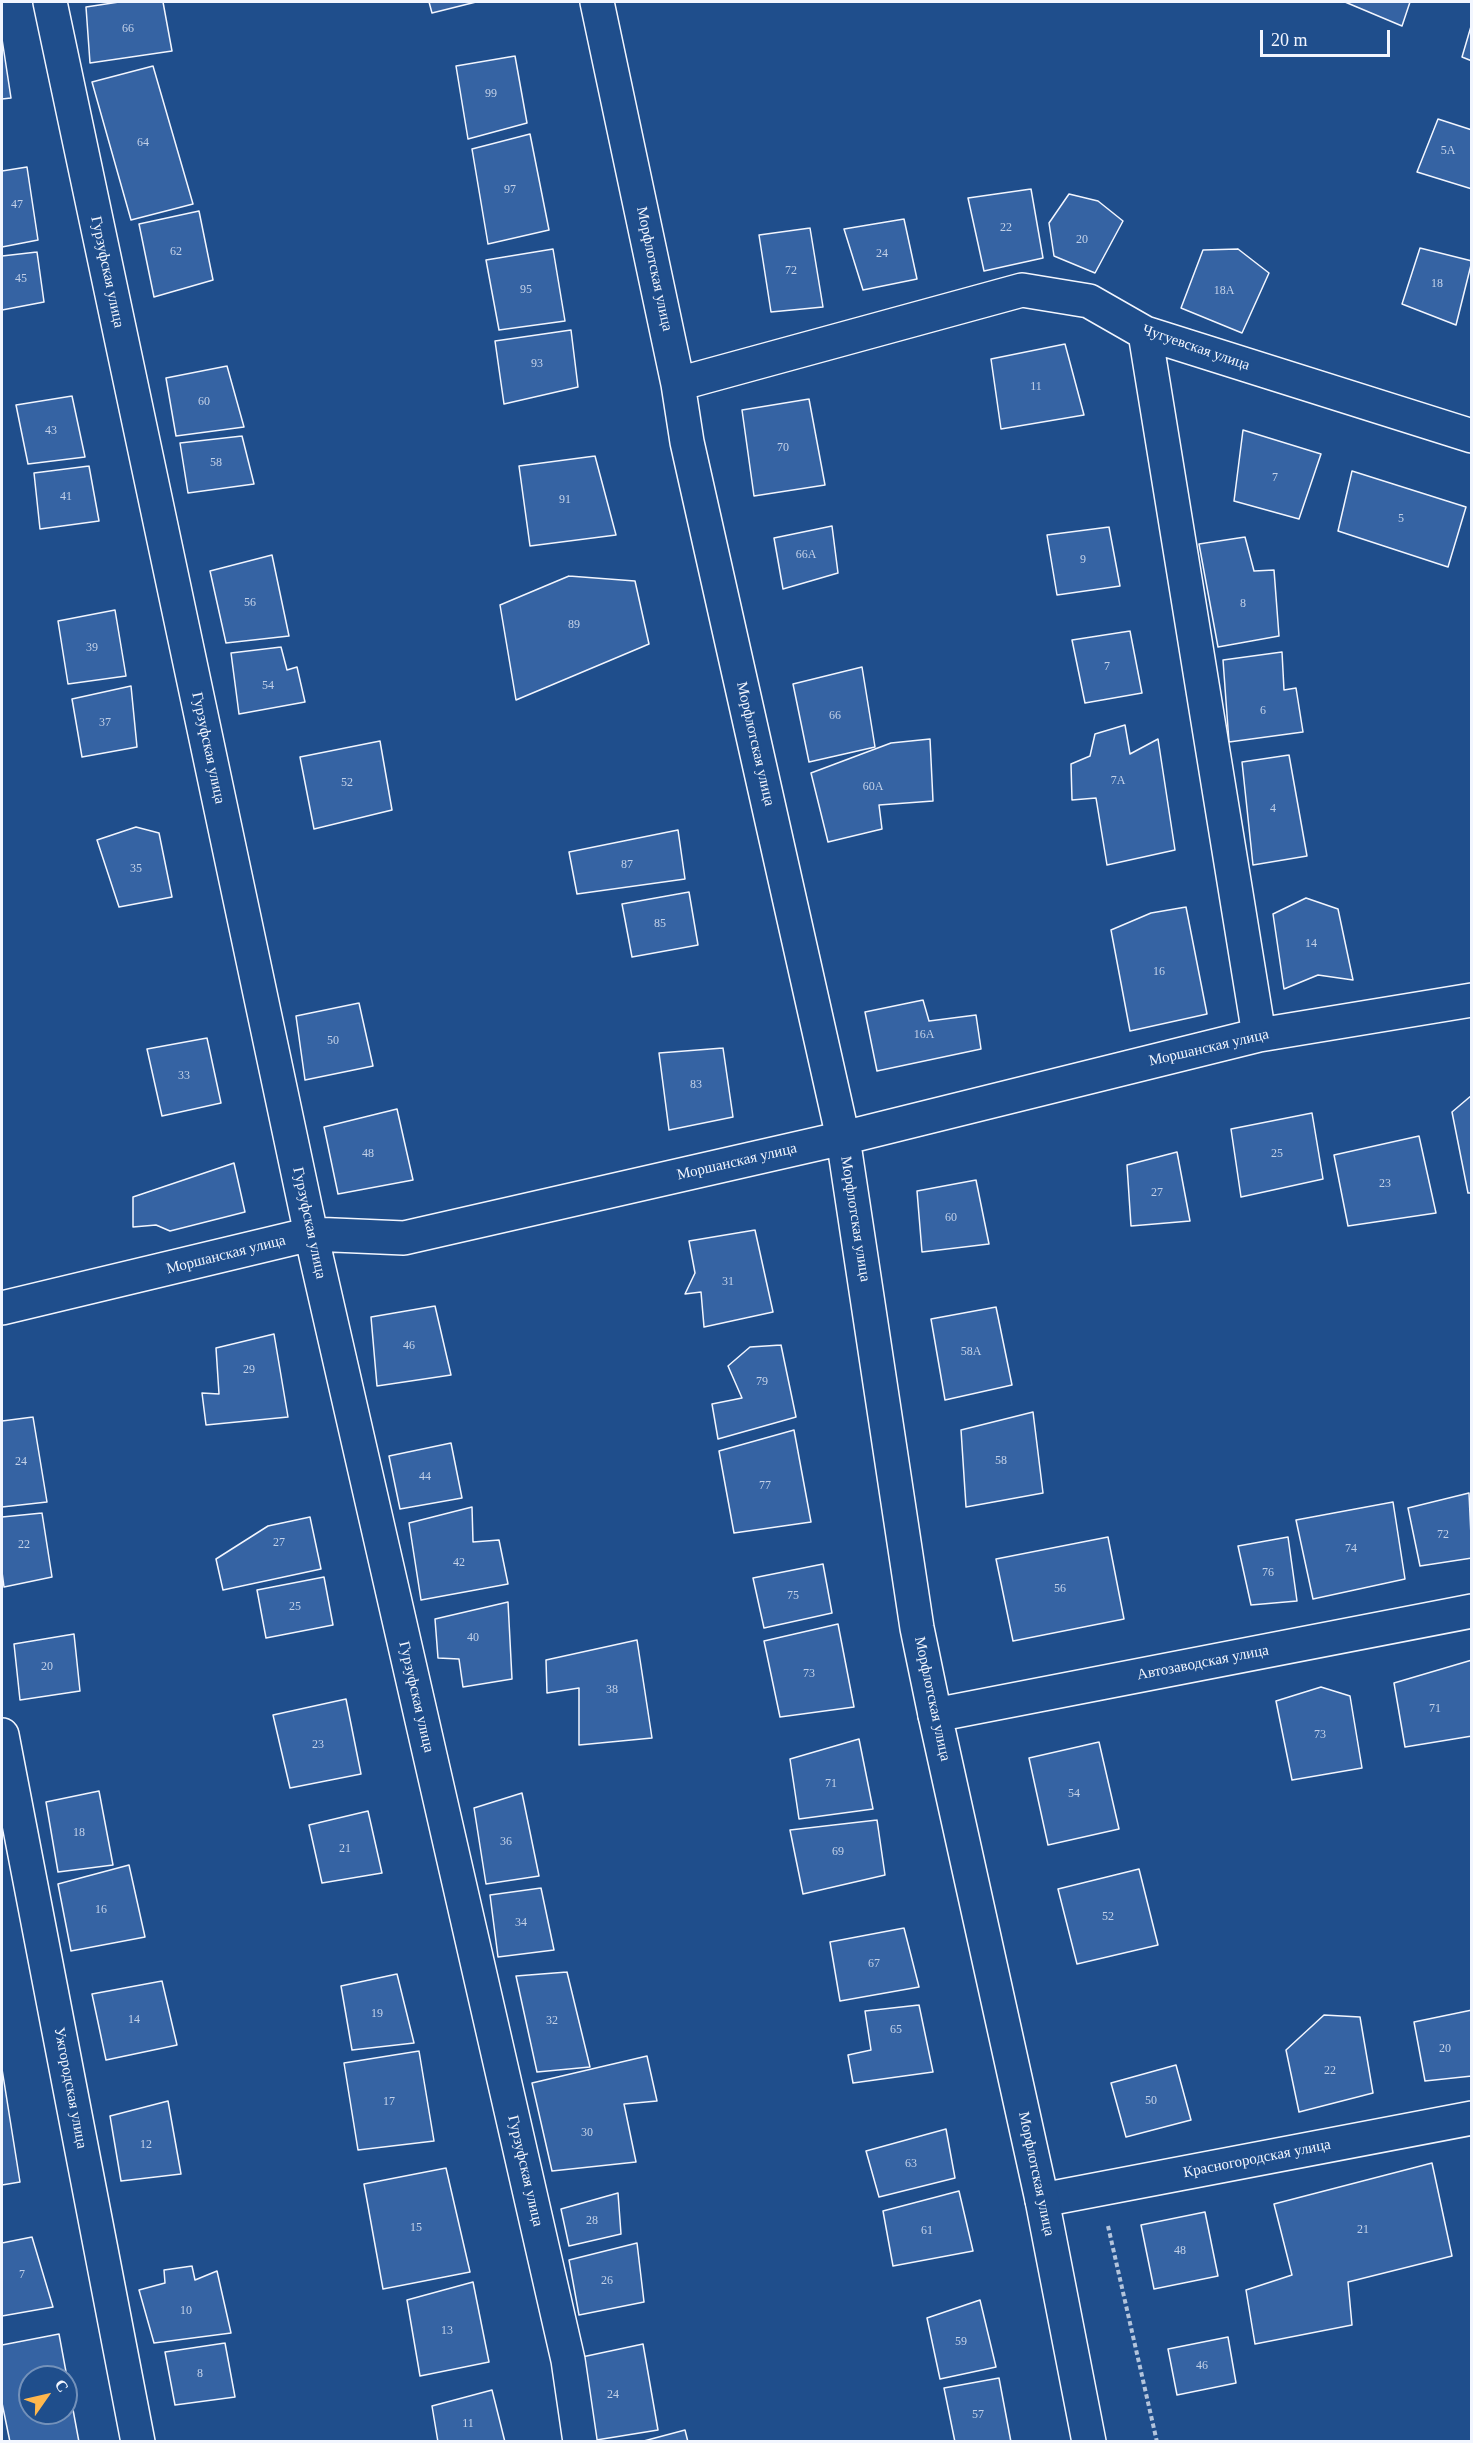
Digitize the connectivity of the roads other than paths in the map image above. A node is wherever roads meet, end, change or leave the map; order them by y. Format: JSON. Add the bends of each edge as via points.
{"nodes":[{"id":1,"x":50,"y":2,"type":"edge"},
{"id":2,"x":597,"y":2,"type":"edge"},
{"id":3,"x":1145,"y":333,"type":"junction"},
{"id":4,"x":678,"y":384,"type":"junction"},
{"id":5,"x":1472,"y":436,"type":"edge"},
{"id":6,"x":1472,"y":1000,"type":"edge"},
{"id":7,"x":1259,"y":1035,"type":"junction"},
{"id":8,"x":843,"y":1138,"type":"junction"},
{"id":9,"x":311,"y":1234,"type":"junction"},
{"id":10,"x":2,"y":1308,"type":"edge"},
{"id":11,"x":1472,"y":1611,"type":"edge"},
{"id":12,"x":934,"y":1715,"type":"junction"},
{"id":13,"x":2,"y":1735,"type":"edge"},
{"id":14,"x":1472,"y":2118,"type":"edge"},
{"id":15,"x":1042,"y":2200,"type":"junction"},
{"id":16,"x":138,"y":2442,"type":"edge"},
{"id":17,"x":580,"y":2442,"type":"edge"},
{"id":18,"x":1089,"y":2442,"type":"edge"}],
"edges":[{"from":1,"to":9,"type":"street","name":"Гурзуфская улица"},
{"from":2,"to":4,"type":"street","name":"Морфлотская улица"},
{"from":3,"to":4,"type":"street","name":"Чугуевская улица","via":[[1089,301],[1022,290]]},
{"from":3,"to":5,"type":"street","name":"Чугуевская улица"},
{"from":3,"to":7,"type":"street"},
{"from":4,"to":8,"type":"street","name":"Морфлотская улица","via":[[689,453]]},
{"from":6,"to":7,"type":"street","name":"Моршанская улица"},
{"from":7,"to":8,"type":"street","name":"Моршанская улица"},
{"from":8,"to":9,"type":"street","name":"Моршанская улица","via":[[404,1238]]},
{"from":8,"to":12,"type":"street","name":"Морфлотская улица","via":[[917,1628]]},
{"from":9,"to":10,"type":"street","name":"Моршанская улица"},
{"from":9,"to":17,"type":"street","name":"Гурзуфская улица","via":[[565,2349]]},
{"from":11,"to":12,"type":"street","name":"Автозаводская улица"},
{"from":12,"to":15,"type":"street","name":"Морфлотская улица"},
{"from":13,"to":16,"type":"street","name":"Ужгородская улица"},
{"from":14,"to":15,"type":"street","name":"Красногородская улица"},
{"from":15,"to":18,"type":"street","name":"Морфлотская улица"}]}
